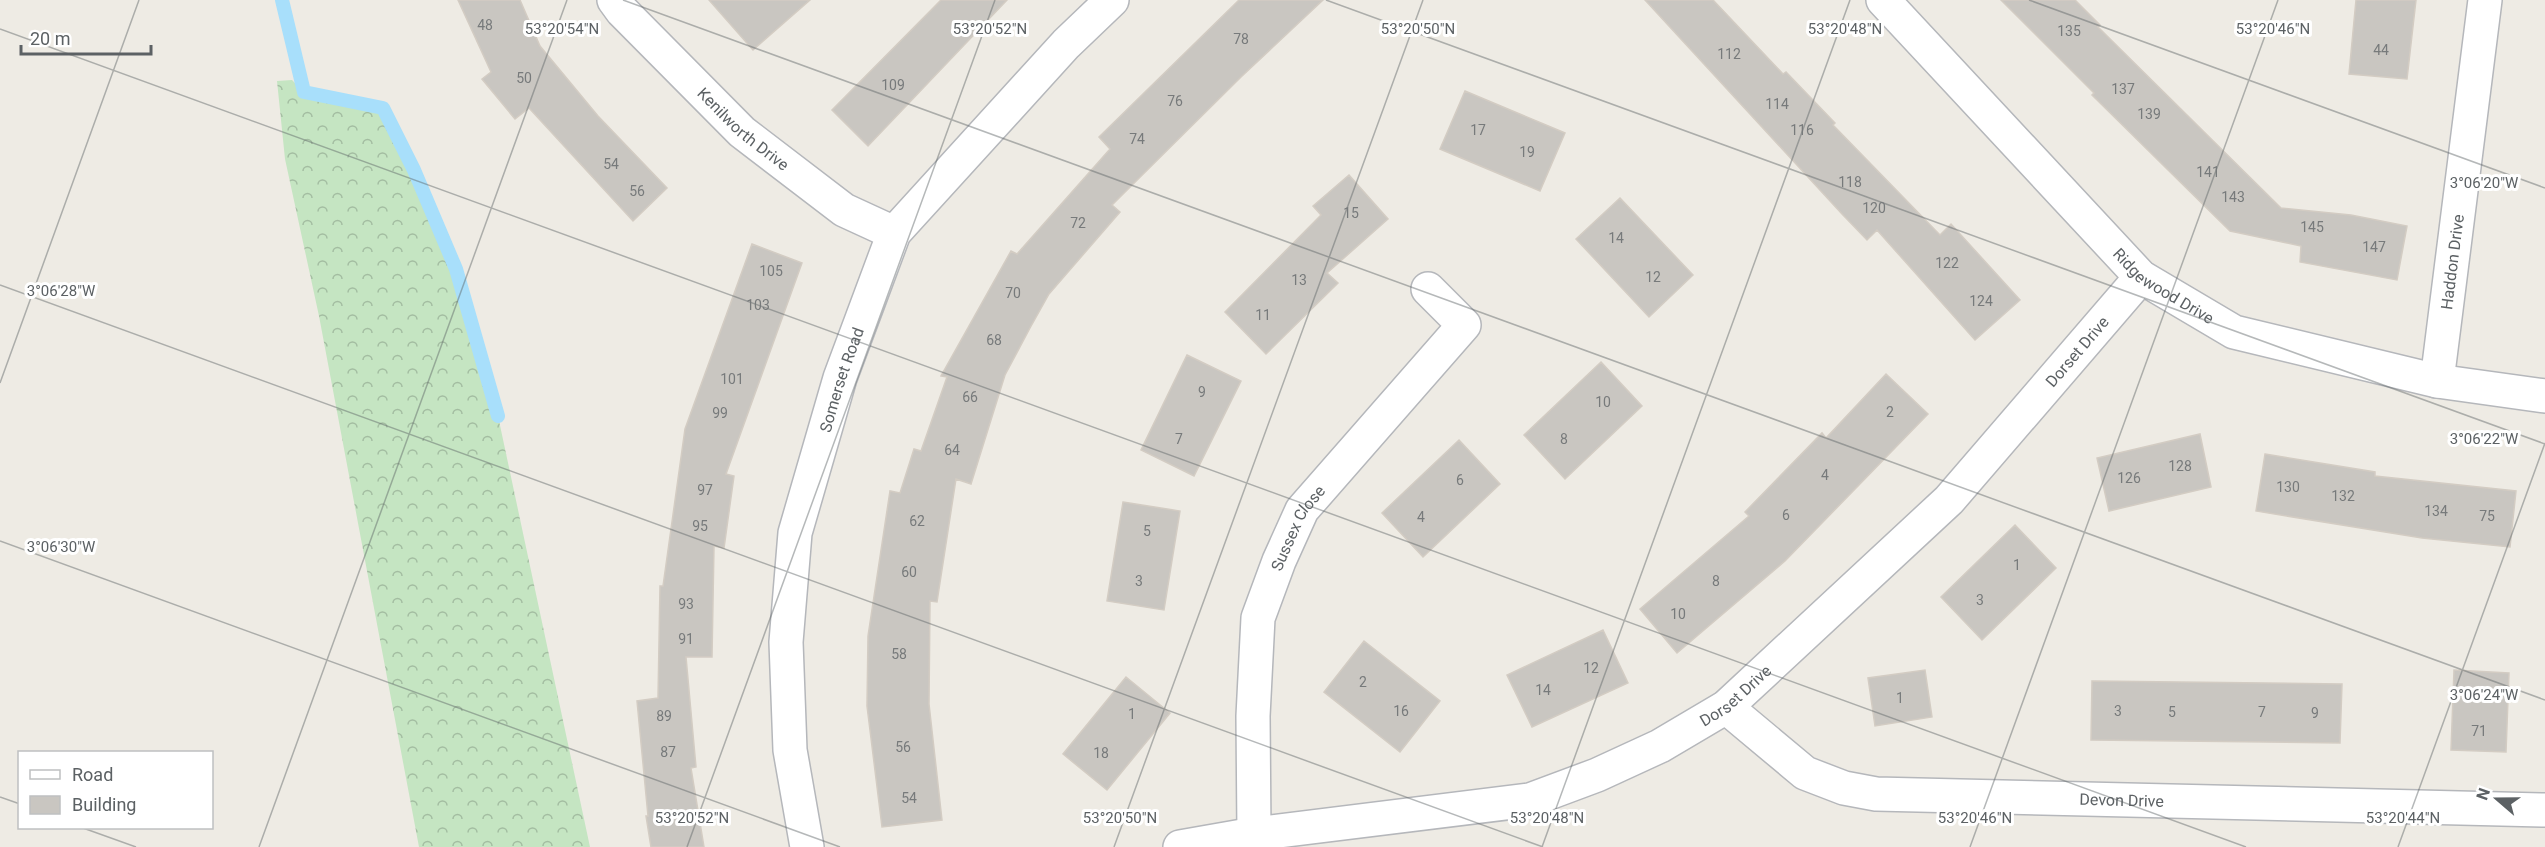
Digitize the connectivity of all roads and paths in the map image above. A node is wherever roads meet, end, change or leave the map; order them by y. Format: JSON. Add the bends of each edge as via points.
{"nodes":[{"id":1,"x":614,"y":0,"type":"edge"},
{"id":2,"x":1112,"y":0,"type":"edge"},
{"id":3,"x":1883,"y":0,"type":"edge"},
{"id":4,"x":2485,"y":0,"type":"edge"},
{"id":5,"x":894,"y":233,"type":"junction"},
{"id":6,"x":2141,"y":277,"type":"junction"},
{"id":7,"x":1428,"y":289,"type":"dead end"},
{"id":8,"x":2437,"y":381,"type":"junction"},
{"id":9,"x":2545,"y":396,"type":"edge"},
{"id":10,"x":1725,"y":707,"type":"junction"},
{"id":11,"x":2545,"y":810,"type":"edge"},
{"id":12,"x":1254,"y":834,"type":"junction"},
{"id":13,"x":807,"y":847,"type":"edge"},
{"id":14,"x":1180,"y":847,"type":"edge"}],
"edges":[{"from":1,"to":5,"type":"street","name":"Kenilworth Drive","via":[[742,132],[844,210]]},
{"from":2,"to":5,"type":"street","name":"Somerset Road","via":[[1066,44]]},
{"from":3,"to":6,"type":"street","name":"Ridgewood Drive"},
{"from":4,"to":8,"type":"street","name":"Haddon Drive"},
{"from":5,"to":13,"type":"street","name":"Somerset Road","via":[[840,378],[795,533],[786,642],[789,738]]},
{"from":6,"to":8,"type":"street","name":"Ridgewood Drive","via":[[2234,332]]},
{"from":6,"to":10,"type":"street","name":"Dorset Drive","via":[[1949,500]]},
{"from":7,"to":12,"type":"street","name":"Sussex Close","via":[[1464,325],[1302,510],[1258,618],[1252,716]]},
{"from":8,"to":9,"type":"street","name":"Ridgewood Drive"},
{"from":10,"to":11,"type":"street","name":"Devon Drive","via":[[1805,773],[1844,788],[1876,794]]},
{"from":10,"to":12,"type":"street","name":"Dorset Drive","via":[[1659,746],[1530,800]]},
{"from":12,"to":14,"type":"street","name":"Dorset Drive"}]}
